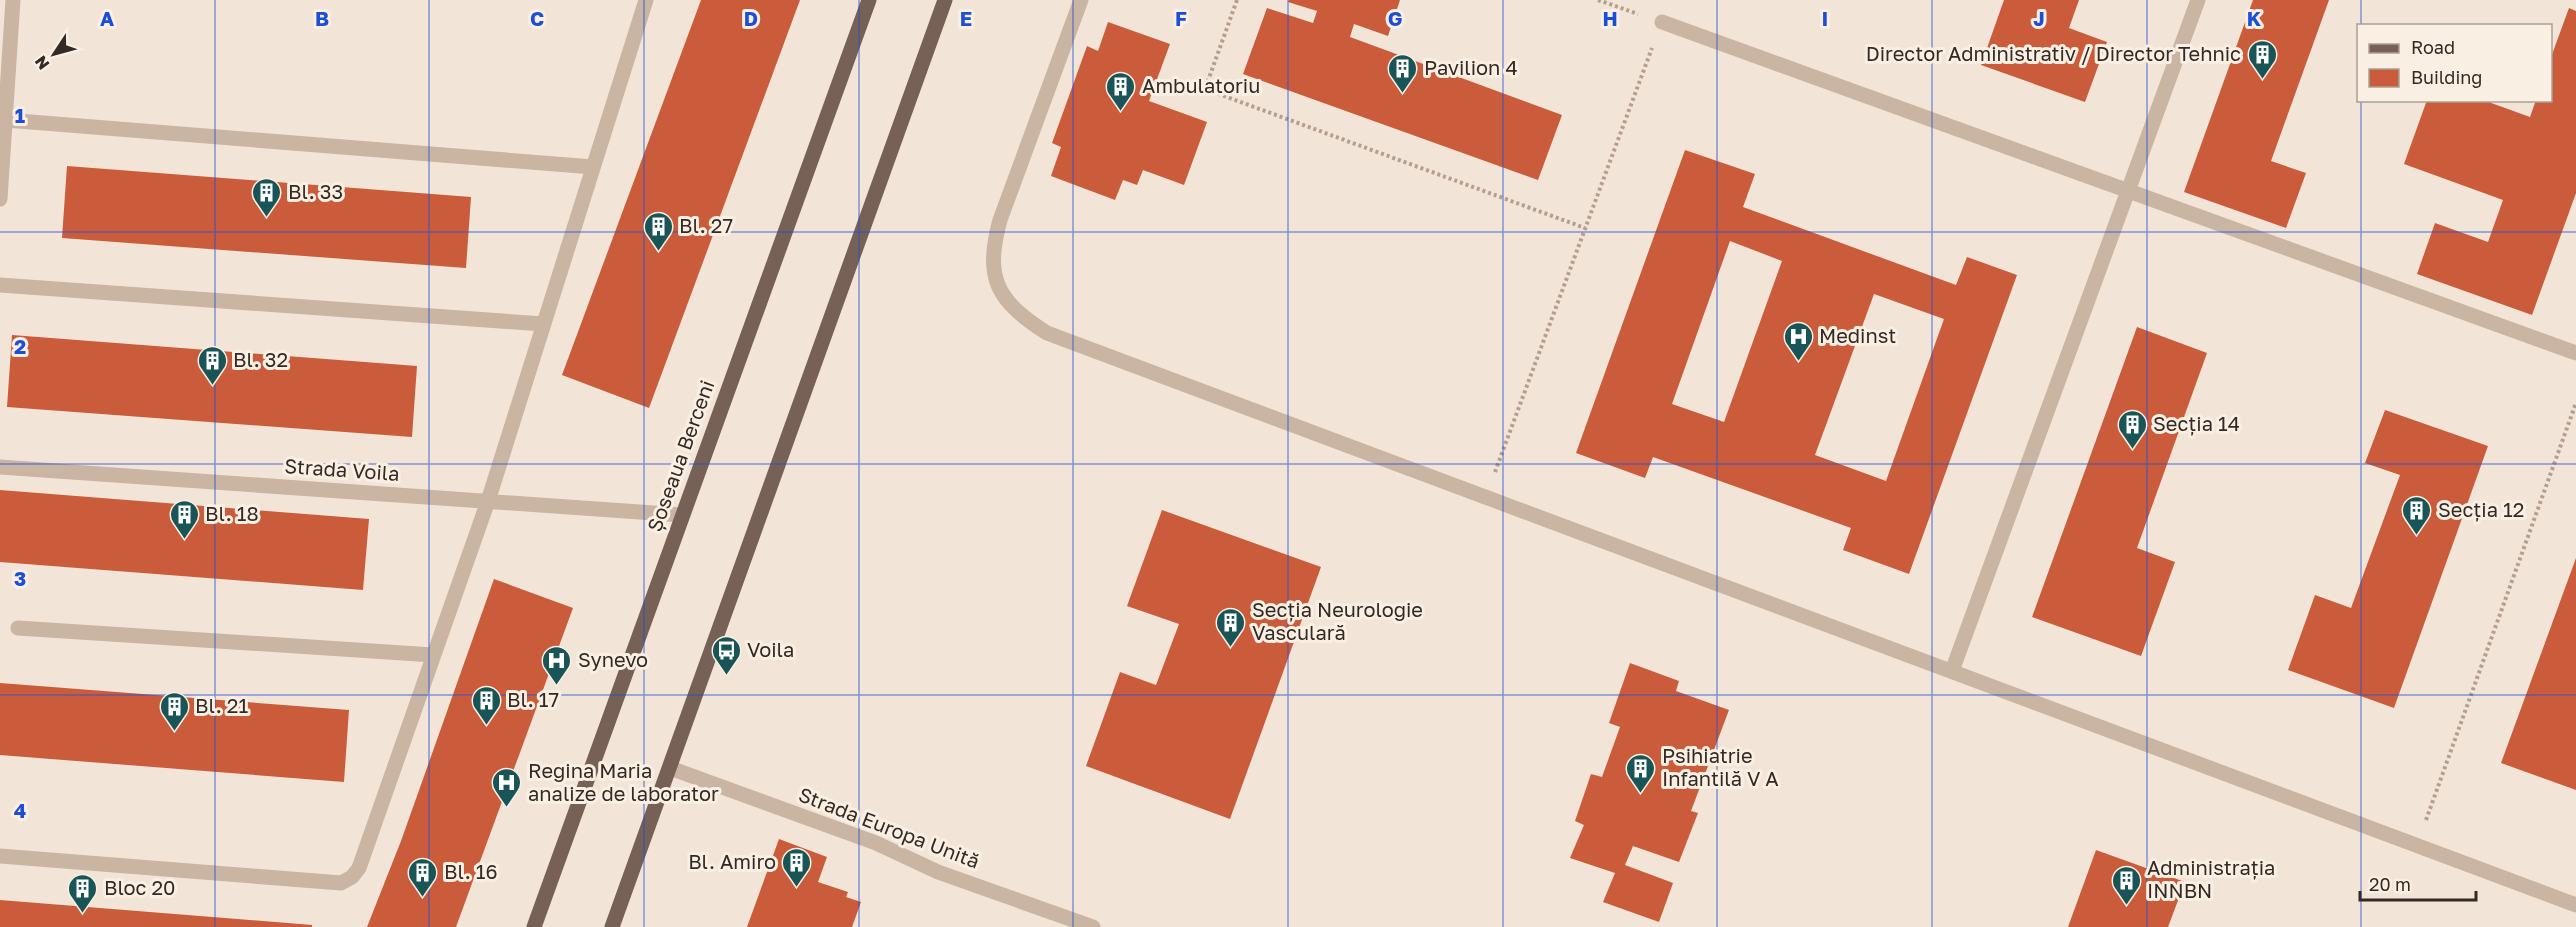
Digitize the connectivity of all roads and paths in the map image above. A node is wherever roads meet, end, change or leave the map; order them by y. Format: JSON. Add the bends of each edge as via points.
{"nodes":[{"id":1,"x":13,"y":0,"type":"edge"},
{"id":2,"x":646,"y":0,"type":"edge"},
{"id":3,"x":869,"y":0,"type":"edge"},
{"id":4,"x":945,"y":0,"type":"edge"},
{"id":5,"x":1082,"y":0,"type":"edge"},
{"id":6,"x":1237,"y":0,"type":"edge"},
{"id":7,"x":1598,"y":0,"type":"edge"},
{"id":8,"x":2198,"y":0,"type":"edge"},
{"id":9,"x":1662,"y":22,"type":"junction"},
{"id":10,"x":6,"y":120,"type":"junction"},
{"id":11,"x":593,"y":166,"type":"junction"},
{"id":12,"x":2127,"y":190,"type":"junction"},
{"id":13,"x":0,"y":199,"type":"edge"},
{"id":14,"x":1585,"y":228,"type":"junction"},
{"id":15,"x":0,"y":285,"type":"edge"},
{"id":16,"x":543,"y":324,"type":"junction"},
{"id":17,"x":2576,"y":352,"type":"edge"},
{"id":18,"x":2576,"y":403,"type":"edge"},
{"id":19,"x":0,"y":466,"type":"edge"},
{"id":20,"x":1485,"y":498,"type":"junction"},
{"id":21,"x":488,"y":501,"type":"junction"},
{"id":22,"x":682,"y":515,"type":"junction"},
{"id":23,"x":18,"y":628,"type":"dead end"},
{"id":24,"x":433,"y":655,"type":"junction"},
{"id":25,"x":1952,"y":671,"type":"junction"},
{"id":26,"x":670,"y":768,"type":"junction"},
{"id":27,"x":2416,"y":846,"type":"junction"},
{"id":28,"x":0,"y":856,"type":"edge"},
{"id":29,"x":2576,"y":905,"type":"edge"},
{"id":30,"x":534,"y":927,"type":"edge"},
{"id":31,"x":612,"y":927,"type":"edge"},
{"id":32,"x":1093,"y":927,"type":"edge"}],
"edges":[{"from":1,"to":10,"type":"street"},
{"from":2,"to":11,"type":"street"},
{"from":3,"to":22,"type":"main road","name":"Șoseaua Berceni"},
{"from":4,"to":26,"type":"main road"},
{"from":5,"to":20,"type":"street","via":[[993,246],[992,264],[1006,300],[1047,333]]},
{"from":6,"to":14,"type":"path","via":[[1205,89]]},
{"from":7,"to":9,"type":"path"},
{"from":8,"to":12,"type":"street"},
{"from":9,"to":12,"type":"street"},
{"from":9,"to":14,"type":"path"},
{"from":10,"to":11,"type":"street"},
{"from":10,"to":13,"type":"street"},
{"from":11,"to":16,"type":"street"},
{"from":12,"to":17,"type":"street"},
{"from":12,"to":25,"type":"street"},
{"from":14,"to":20,"type":"path"},
{"from":15,"to":16,"type":"street"},
{"from":16,"to":21,"type":"street"},
{"from":18,"to":27,"type":"path"},
{"from":19,"to":21,"type":"street","name":"Strada Voila"},
{"from":20,"to":25,"type":"street"},
{"from":21,"to":22,"type":"street","name":"Strada Voila"},
{"from":21,"to":24,"type":"street"},
{"from":22,"to":30,"type":"main road","name":"Șoseaua Berceni"},
{"from":23,"to":24,"type":"street"},
{"from":24,"to":28,"type":"street","via":[[360,868],[341,883]]},
{"from":25,"to":27,"type":"street"},
{"from":26,"to":31,"type":"main road"},
{"from":26,"to":32,"type":"street","name":"Strada Europa Unită","via":[[876,843],[938,872]]},
{"from":27,"to":29,"type":"street"}]}
